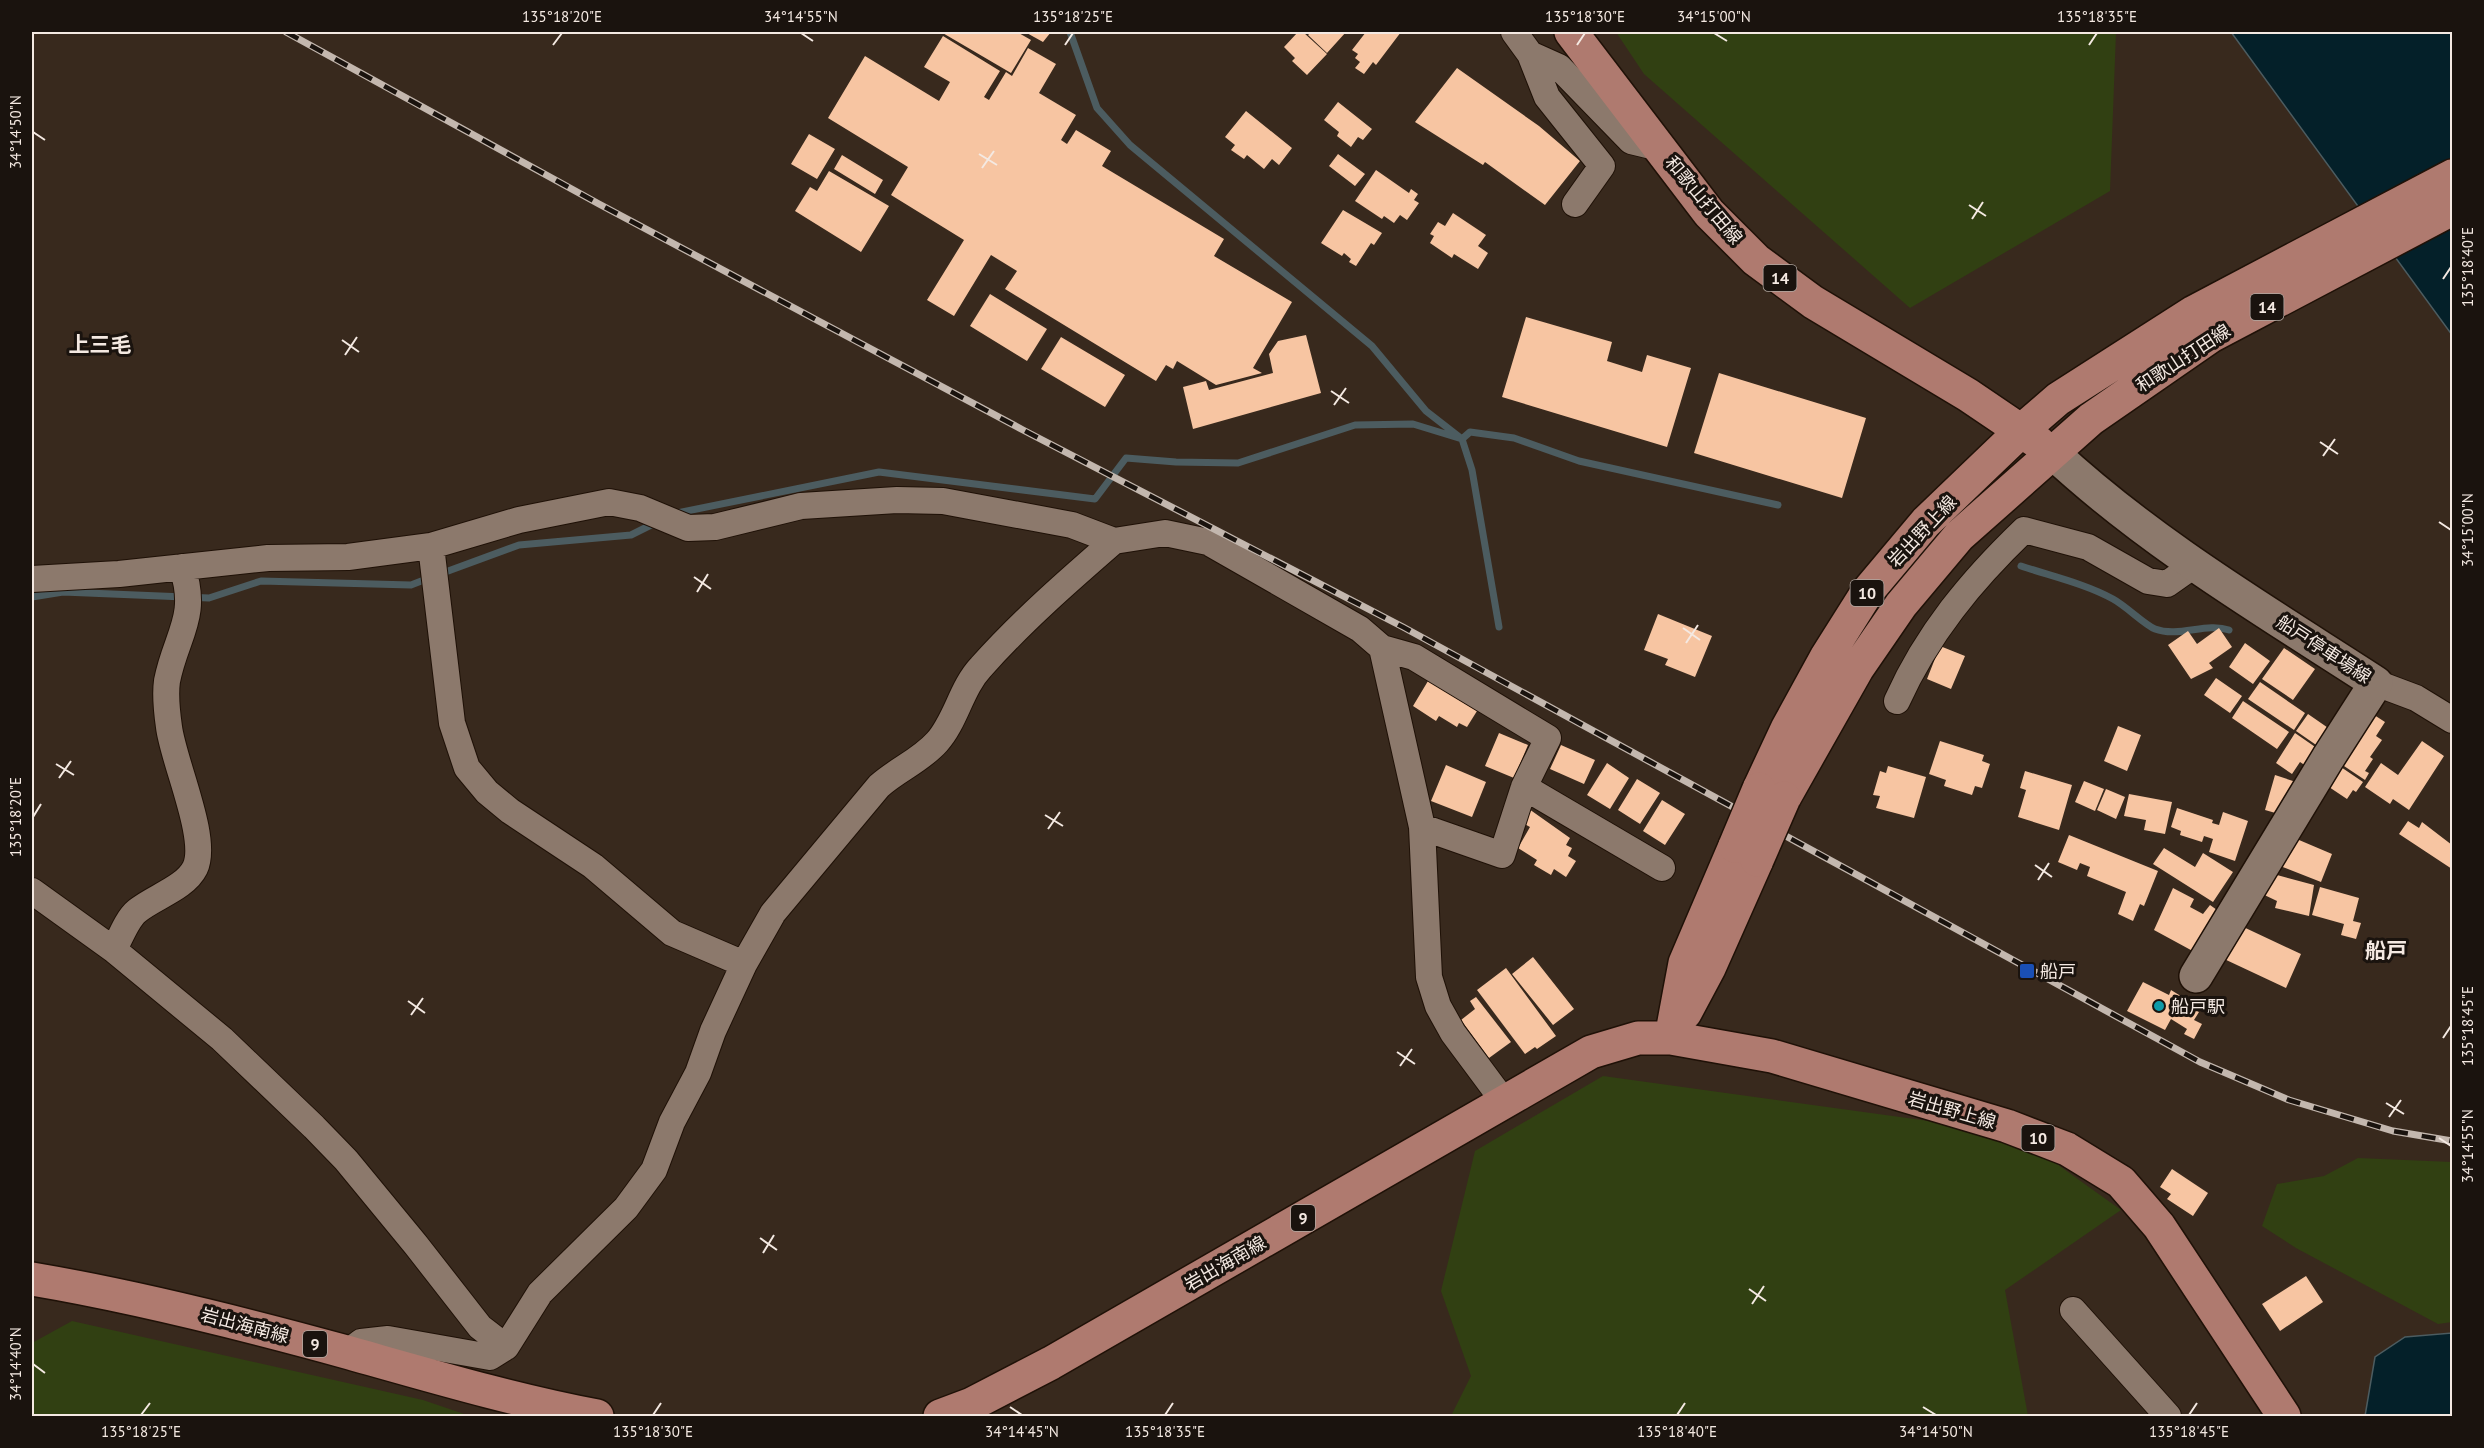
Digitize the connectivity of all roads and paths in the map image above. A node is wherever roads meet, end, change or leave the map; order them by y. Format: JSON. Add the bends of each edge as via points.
{"nodes":[{"id":1,"x":1514,"y":32,"type":"edge"},
{"id":2,"x":1571,"y":32,"type":"edge"},
{"id":3,"x":1530,"y":54,"type":"junction"},
{"id":4,"x":1660,"y":148,"type":"junction"},
{"id":5,"x":2452,"y":176,"type":"edge"},
{"id":6,"x":1575,"y":204,"type":"dead end"},
{"id":7,"x":2452,"y":209,"type":"edge"},
{"id":8,"x":2021,"y":431,"type":"junction"},
{"id":9,"x":2053,"y":453,"type":"junction"},
{"id":10,"x":1114,"y":541,"type":"junction"},
{"id":11,"x":431,"y":546,"type":"junction"},
{"id":12,"x":2194,"y":565,"type":"junction"},
{"id":13,"x":182,"y":567,"type":"junction"},
{"id":14,"x":32,"y":579,"type":"edge"},
{"id":15,"x":1382,"y":648,"type":"junction"},
{"id":16,"x":2376,"y":683,"type":"junction"},
{"id":17,"x":1897,"y":701,"type":"dead end"},
{"id":18,"x":2452,"y":720,"type":"edge"},
{"id":19,"x":1524,"y":787,"type":"junction"},
{"id":20,"x":1771,"y":794,"type":"junction"},
{"id":21,"x":1422,"y":827,"type":"junction"},
{"id":22,"x":1662,"y":868,"type":"dead end"},
{"id":23,"x":32,"y":891,"type":"edge"},
{"id":24,"x":114,"y":950,"type":"junction"},
{"id":25,"x":744,"y":964,"type":"junction"},
{"id":26,"x":2196,"y":976,"type":"dead end"},
{"id":27,"x":1671,"y":1038,"type":"junction"},
{"id":28,"x":1505,"y":1103,"type":"junction"},
{"id":29,"x":32,"y":1279,"type":"edge"},
{"id":30,"x":2073,"y":1310,"type":"dead end"},
{"id":31,"x":506,"y":1347,"type":"junction"},
{"id":32,"x":348,"y":1352,"type":"junction"},
{"id":33,"x":597,"y":1416,"type":"edge"},
{"id":34,"x":940,"y":1416,"type":"edge"},
{"id":35,"x":2168,"y":1416,"type":"edge"},
{"id":36,"x":2284,"y":1416,"type":"edge"}],
"edges":[{"from":1,"to":3,"type":"street"},
{"from":2,"to":4,"type":"main road","name":"和歌山打田線","number":"14"},
{"from":3,"to":4,"type":"street","via":[[1559,67],[1631,141]]},
{"from":3,"to":6,"type":"street","via":[[1547,97],[1602,166]]},
{"from":4,"to":8,"type":"main road","name":"和歌山打田線","number":"14","via":[[1710,213],[1756,260],[1813,302]]},
{"from":5,"to":8,"type":"main road","name":"和歌山打田線","number":"14","via":[[2194,312],[2058,399]]},
{"from":7,"to":9,"type":"main road","name":"和歌山打田線","number":"14","via":[[2211,336],[2091,419]]},
{"from":8,"to":9,"type":"main road","name":"和歌山打田線","number":"14"},
{"from":8,"to":20,"type":"main road","name":"岩出野上線","number":"10","via":[[1926,522],[1868,591],[1787,729]]},
{"from":9,"to":12,"type":"main road","name":"船戸停車場線","via":[[2095,492]]},
{"from":9,"to":20,"type":"main road","name":"岩出野上線","number":"10","via":[[1959,536],[1901,605]]},
{"from":10,"to":11,"type":"street","via":[[1072,525],[944,501],[801,506],[715,527],[688,528],[640,508],[609,502],[519,520]]},
{"from":10,"to":15,"type":"street","via":[[1165,533],[1208,542],[1360,629]]},
{"from":10,"to":25,"type":"street","via":[[978,669],[939,741],[917,762],[894,772],[879,786],[773,913]]},
{"from":11,"to":13,"type":"street","via":[[348,557],[268,558]]},
{"from":11,"to":25,"type":"street","via":[[452,723],[467,768],[510,811],[593,866],[672,933]]},
{"from":12,"to":16,"type":"main road","name":"船戸停車場線"},
{"from":12,"to":17,"type":"street","via":[[2167,584],[2148,581],[2088,548],[2024,530],[1947,612]]},
{"from":13,"to":14,"type":"street"},
{"from":13,"to":24,"type":"street","via":[[190,610],[167,683],[169,728],[199,848],[195,868],[177,886],[135,912]]},
{"from":15,"to":19,"type":"street","via":[[1414,657],[1548,738]]},
{"from":15,"to":21,"type":"street"},
{"from":16,"to":18,"type":"street","via":[[2416,698]]},
{"from":16,"to":26,"type":"main road","name":"船戸停車場線"},
{"from":19,"to":21,"type":"street","via":[[1502,855]]},
{"from":19,"to":22,"type":"street"},
{"from":20,"to":27,"type":"main road","name":"岩出野上線","number":"10","bridge":true,"via":[[1746,853],[1709,968]]},
{"from":21,"to":28,"type":"street","via":[[1432,987],[1453,1032]]},
{"from":23,"to":24,"type":"street"},
{"from":24,"to":31,"type":"street","via":[[222,1040],[314,1127],[402,1228],[480,1327]]},
{"from":25,"to":31,"type":"street","via":[[654,1170],[626,1208],[540,1293]]},
{"from":27,"to":28,"type":"main road","name":"岩出海南線","number":"9","via":[[1638,1038],[1591,1052]]},
{"from":27,"to":36,"type":"main road","name":"岩出野上線","number":"10","via":[[1772,1056],[2007,1126],[2067,1149],[2121,1182],[2159,1226]]},
{"from":28,"to":34,"type":"main road","name":"岩出海南線","number":"9","via":[[1051,1363]]},
{"from":29,"to":32,"type":"main road","name":"岩出海南線","number":"9","via":[[107,1291]]},
{"from":30,"to":35,"type":"street"},
{"from":31,"to":32,"type":"street","via":[[490,1357],[388,1340],[361,1342]]},
{"from":32,"to":33,"type":"main road","name":"岩出海南線","number":"9","via":[[528,1403]]}]}
